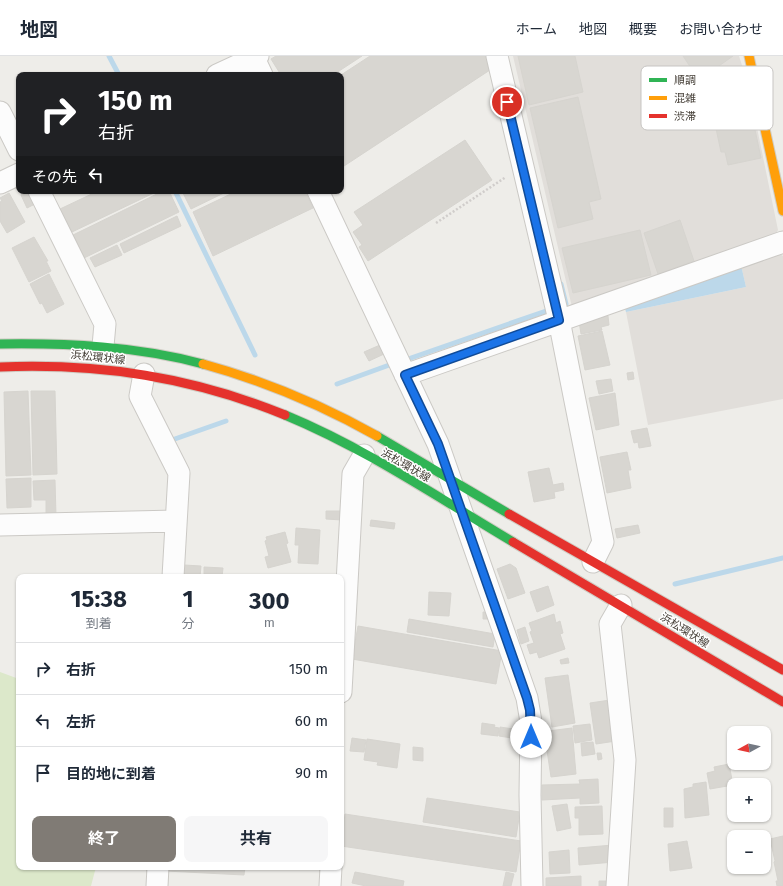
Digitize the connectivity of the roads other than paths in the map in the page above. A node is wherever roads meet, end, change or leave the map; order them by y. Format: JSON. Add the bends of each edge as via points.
{"nodes":[{"id":1,"x":497,"y":56,"type":"edge"},
{"id":2,"x":749,"y":56,"type":"edge"},
{"id":3,"x":257,"y":61,"type":"edge"},
{"id":4,"x":752,"y":66,"type":"edge"},
{"id":5,"x":226,"y":72,"type":"edge"},
{"id":6,"x":0,"y":112,"type":"edge"},
{"id":7,"x":766,"y":130,"type":"edge"},
{"id":8,"x":16,"y":144,"type":"edge"},
{"id":9,"x":16,"y":175,"type":"edge"},
{"id":10,"x":0,"y":183,"type":"edge"},
{"id":11,"x":40,"y":194,"type":"edge"},
{"id":12,"x":319,"y":194,"type":"edge"},
{"id":13,"x":783,"y":211,"type":"edge"},
{"id":14,"x":783,"y":242,"type":"edge"},
{"id":15,"x":559,"y":320,"type":"junction"},
{"id":16,"x":0,"y":344,"type":"edge"},
{"id":17,"x":103,"y":346,"type":"junction"},
{"id":18,"x":0,"y":367,"type":"edge"},
{"id":19,"x":144,"y":374,"type":"junction"},
{"id":20,"x":405,"y":375,"type":"junction"},
{"id":21,"x":364,"y":455,"type":"junction"},
{"id":22,"x":451,"y":480,"type":"junction"},
{"id":23,"x":462,"y":512,"type":"junction"},
{"id":24,"x":176,"y":522,"type":"junction"},
{"id":25,"x":0,"y":525,"type":"edge"},
{"id":26,"x":593,"y":562,"type":"junction"},
{"id":27,"x":173,"y":574,"type":"edge"},
{"id":28,"x":621,"y":605,"type":"junction"},
{"id":29,"x":344,"y":638,"type":"edge"},
{"id":30,"x":783,"y":670,"type":"edge"},
{"id":31,"x":783,"y":702,"type":"edge"},
{"id":32,"x":158,"y":870,"type":"edge"},
{"id":33,"x":331,"y":870,"type":"edge"},
{"id":34,"x":157,"y":886,"type":"edge"},
{"id":35,"x":330,"y":886,"type":"edge"},
{"id":36,"x":532,"y":886,"type":"edge"},
{"id":37,"x":617,"y":886,"type":"edge"}],
"edges":[{"from":1,"to":15,"type":"street"},
{"from":2,"to":4,"type":"main road"},
{"from":3,"to":5,"type":"street"},
{"from":6,"to":8,"type":"street"},
{"from":7,"to":13,"type":"main road"},
{"from":9,"to":10,"type":"street"},
{"from":11,"to":17,"type":"street","via":[[105,324]]},
{"from":12,"to":20,"type":"street"},
{"from":14,"to":15,"type":"street"},
{"from":15,"to":20,"type":"street"},
{"from":15,"to":26,"type":"street","via":[[603,542]]},
{"from":16,"to":17,"type":"main road","name":"浜松環状線"},
{"from":17,"to":22,"type":"main road","name":"浜松環状線","via":[[192,361],[269,385],[344,418]]},
{"from":18,"to":19,"type":"main road","name":"浜松環状線","via":[[70,366]]},
{"from":19,"to":21,"type":"main road","name":"浜松環状線","via":[[187,383],[262,406],[298,421]]},
{"from":19,"to":24,"type":"street","via":[[140,396],[179,473]]},
{"from":20,"to":22,"type":"street","via":[[438,444]]},
{"from":21,"to":23,"type":"main road","name":"浜松環状線"},
{"from":21,"to":29,"type":"street","via":[[353,474]]},
{"from":22,"to":23,"type":"street"},
{"from":22,"to":26,"type":"main road","name":"浜松環状線"},
{"from":23,"to":28,"type":"main road","name":"浜松環状線"},
{"from":23,"to":36,"type":"street","via":[[530,710]]},
{"from":24,"to":25,"type":"street"},
{"from":24,"to":27,"type":"street"},
{"from":26,"to":30,"type":"main road","name":"浜松環状線"},
{"from":28,"to":31,"type":"main road","name":"浜松環状線"},
{"from":28,"to":37,"type":"street","via":[[610,624],[625,760]]},
{"from":32,"to":34,"type":"street"},
{"from":33,"to":35,"type":"street"}]}
